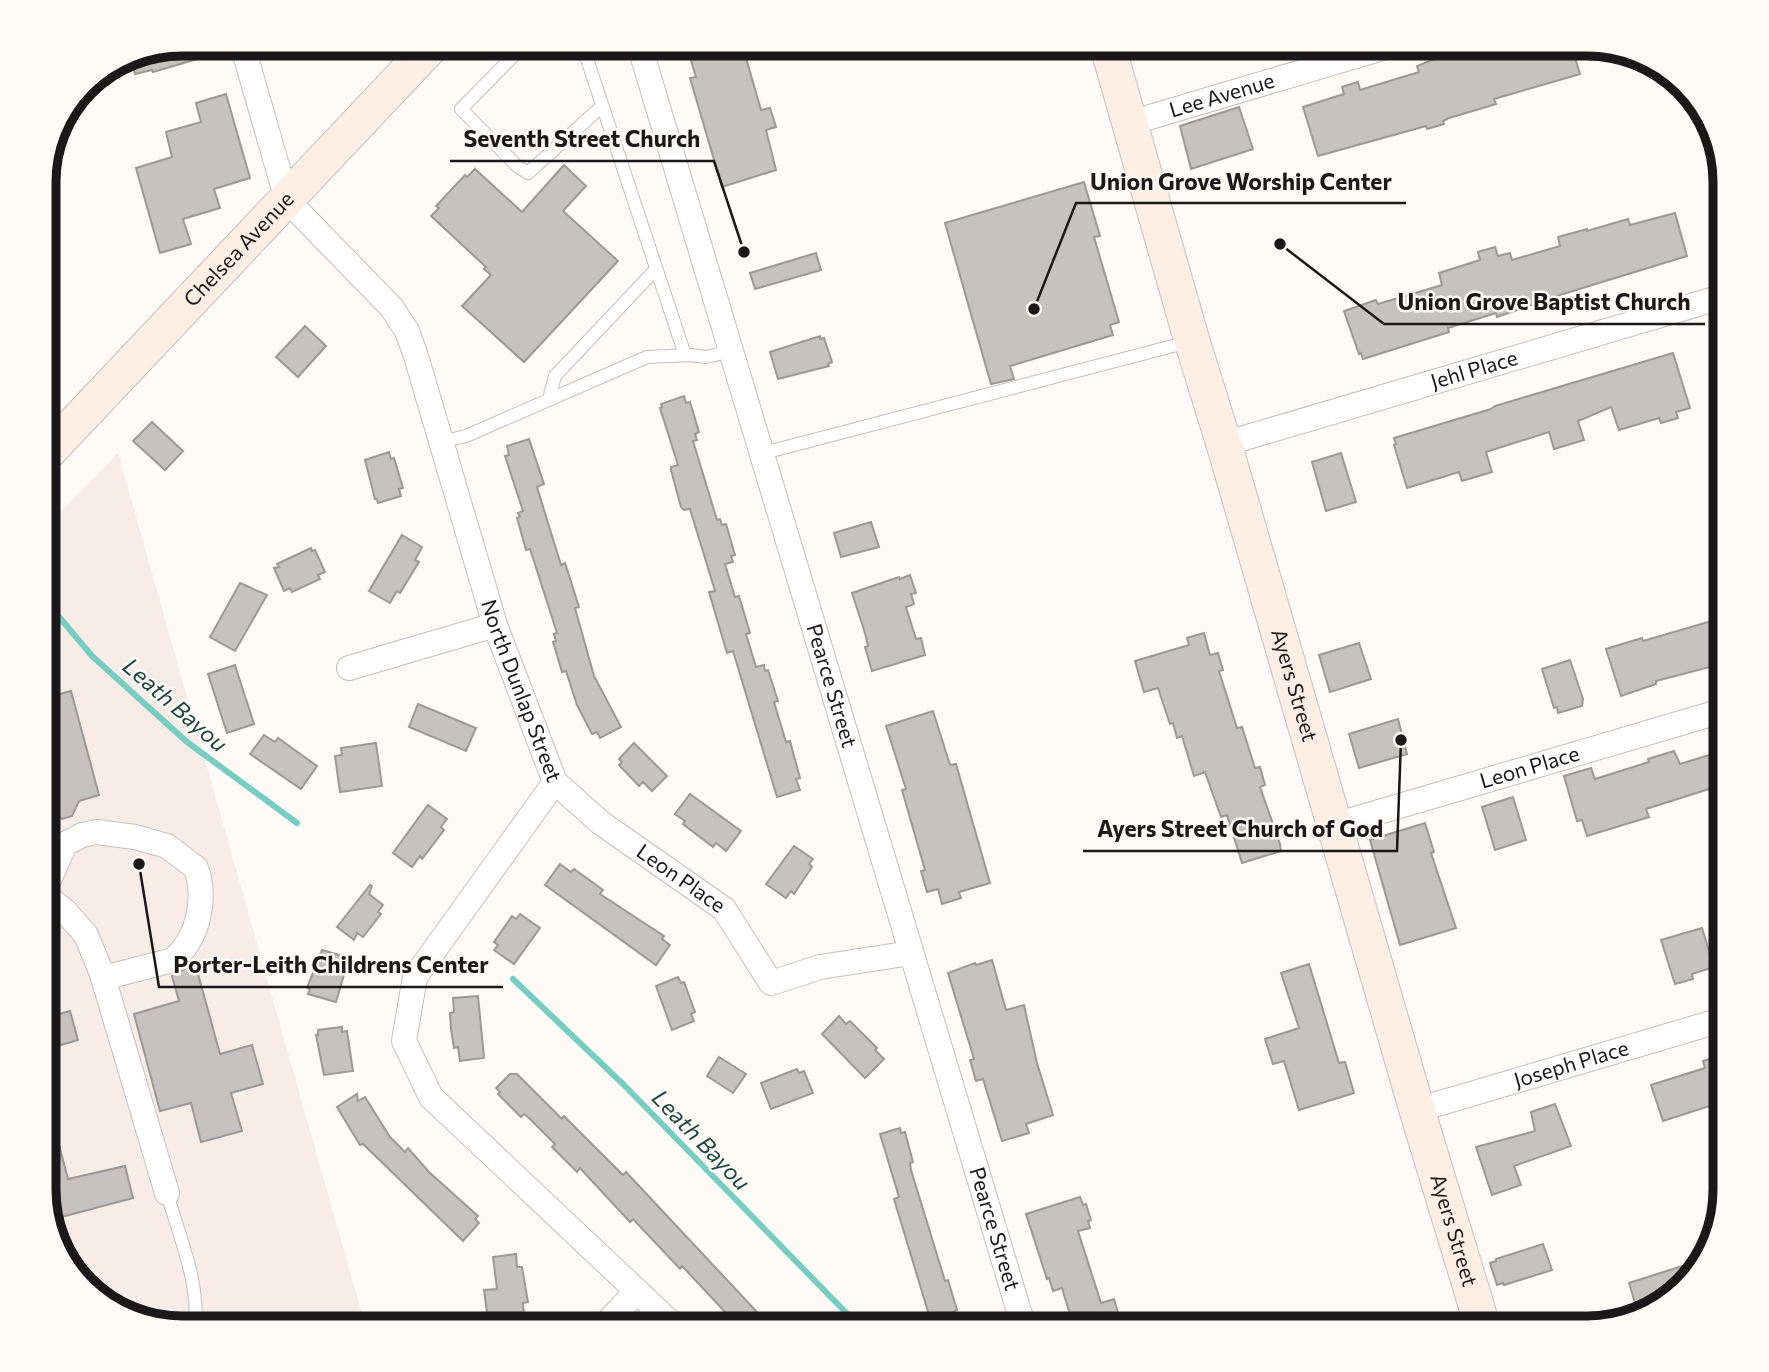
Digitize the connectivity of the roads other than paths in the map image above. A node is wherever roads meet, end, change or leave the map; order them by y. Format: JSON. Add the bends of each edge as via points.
{"nodes":[{"id":1,"x":245,"y":56,"type":"edge"},
{"id":2,"x":422,"y":56,"type":"edge"},
{"id":3,"x":513,"y":56,"type":"edge"},
{"id":4,"x":586,"y":56,"type":"edge"},
{"id":5,"x":643,"y":56,"type":"edge"},
{"id":6,"x":1110,"y":56,"type":"edge"},
{"id":7,"x":1356,"y":56,"type":"edge"},
{"id":8,"x":601,"y":107,"type":"junction"},
{"id":9,"x":1130,"y":123,"type":"junction"},
{"id":10,"x":286,"y":200,"type":"junction"},
{"id":11,"x":656,"y":269,"type":"junction"},
{"id":12,"x":1713,"y":300,"type":"edge"},
{"id":13,"x":1192,"y":341,"type":"junction"},
{"id":14,"x":731,"y":351,"type":"junction"},
{"id":15,"x":685,"y":355,"type":"junction"},
{"id":16,"x":549,"y":399,"type":"junction"},
{"id":17,"x":442,"y":442,"type":"junction"},
{"id":18,"x":56,"y":443,"type":"edge"},
{"id":19,"x":1224,"y":444,"type":"junction"},
{"id":20,"x":761,"y":452,"type":"junction"},
{"id":21,"x":495,"y":625,"type":"junction"},
{"id":22,"x":349,"y":668,"type":"dead end"},
{"id":23,"x":1713,"y":714,"type":"edge"},
{"id":24,"x":555,"y":782,"type":"junction"},
{"id":25,"x":1335,"y":825,"type":"junction"},
{"id":26,"x":56,"y":865,"type":"edge"},
{"id":27,"x":56,"y":903,"type":"edge"},
{"id":28,"x":911,"y":953,"type":"junction"},
{"id":29,"x":103,"y":978,"type":"junction"},
{"id":30,"x":1713,"y":1023,"type":"edge"},
{"id":31,"x":1417,"y":1110,"type":"junction"},
{"id":32,"x":167,"y":1193,"type":"joint"},
{"id":33,"x":637,"y":1291,"type":"junction"},
{"id":34,"x":196,"y":1316,"type":"edge"},
{"id":35,"x":613,"y":1316,"type":"edge"},
{"id":36,"x":663,"y":1316,"type":"edge"},
{"id":37,"x":1020,"y":1316,"type":"edge"},
{"id":38,"x":1479,"y":1316,"type":"edge"}],
"edges":[{"from":1,"to":10,"type":"street","name":"North Dunlap Street"},
{"from":2,"to":10,"type":"street","name":"Chelsea Avenue"},
{"from":3,"to":8,"type":"lane","via":[[461,109],[528,173]]},
{"from":4,"to":8,"type":"lane"},
{"from":5,"to":14,"type":"street","name":"Pearce Street"},
{"from":6,"to":9,"type":"street","name":"Ayers Street"},
{"from":7,"to":9,"type":"street","name":"Lee Avenue"},
{"from":8,"to":11,"type":"lane"},
{"from":9,"to":13,"type":"street","name":"Ayers Street"},
{"from":10,"to":17,"type":"street","name":"North Dunlap Street","via":[[392,308],[407,331]]},
{"from":10,"to":18,"type":"street","name":"Chelsea Avenue"},
{"from":11,"to":15,"type":"lane"},
{"from":11,"to":16,"type":"lane","via":[[555,376]]},
{"from":12,"to":19,"type":"street","name":"Jehl Place"},
{"from":13,"to":19,"type":"street","name":"Ayers Street"},
{"from":13,"to":20,"type":"lane"},
{"from":14,"to":15,"type":"lane","via":[[706,357]]},
{"from":14,"to":20,"type":"street","name":"Pearce Street"},
{"from":15,"to":16,"type":"lane","via":[[647,357]]},
{"from":16,"to":17,"type":"lane"},
{"from":17,"to":21,"type":"street","name":"North Dunlap Street"},
{"from":19,"to":25,"type":"street","name":"Ayers Street"},
{"from":20,"to":28,"type":"street","name":"Pearce Street"},
{"from":21,"to":22,"type":"street"},
{"from":21,"to":24,"type":"street","name":"North Dunlap Street"},
{"from":23,"to":25,"type":"street","name":"Leon Place"},
{"from":24,"to":28,"type":"street","name":"Leon Place","via":[[601,823],[724,909],[771,983],[820,967]]},
{"from":24,"to":33,"type":"street","name":"North Dunlap Street","via":[[415,977],[404,1041],[431,1097]]},
{"from":25,"to":31,"type":"street","name":"Ayers Street"},
{"from":26,"to":29,"type":"street","via":[[65,844],[90,832],[167,846],[196,868],[201,893],[198,917],[180,954],[173,960]]},
{"from":27,"to":29,"type":"street","via":[[86,935]]},
{"from":28,"to":37,"type":"street","name":"Pearce Street"},
{"from":29,"to":32,"type":"street"},
{"from":30,"to":31,"type":"street","name":"Joseph Place"},
{"from":31,"to":38,"type":"street","name":"Ayers Street"},
{"from":32,"to":34,"type":"lane","via":[[184,1245]]},
{"from":33,"to":35,"type":"street"},
{"from":33,"to":36,"type":"street","name":"North Dunlap Street"}]}
